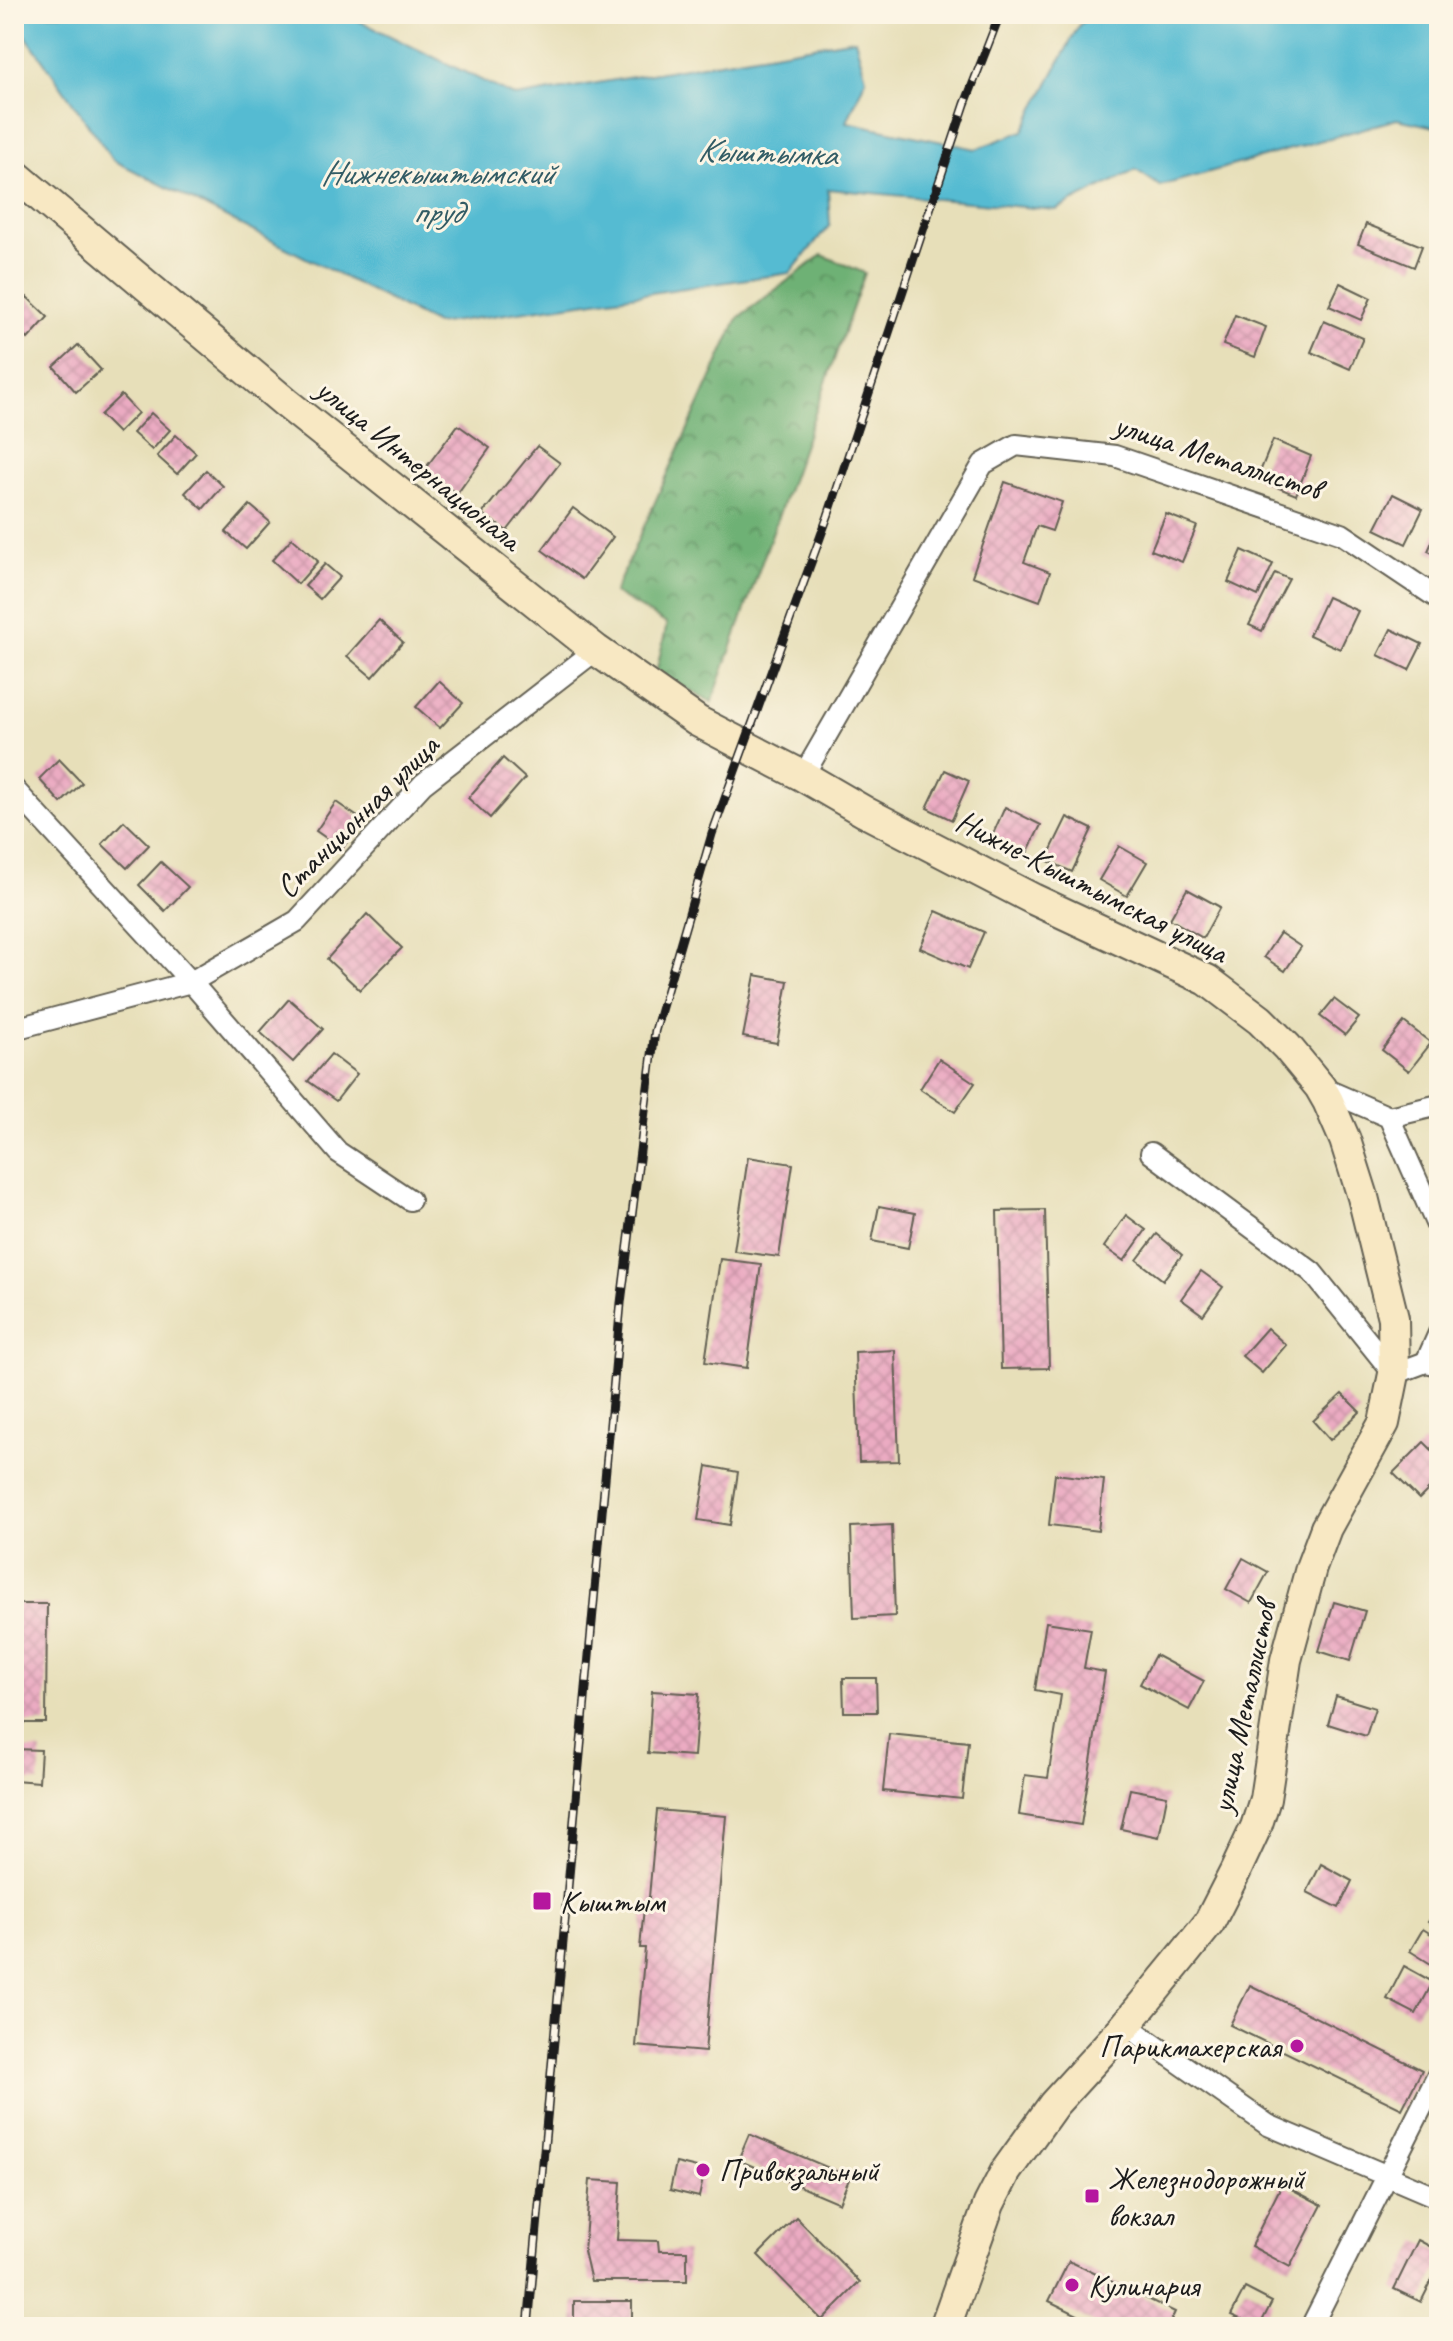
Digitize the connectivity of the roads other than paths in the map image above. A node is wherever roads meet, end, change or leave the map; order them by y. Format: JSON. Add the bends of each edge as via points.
{"nodes":[{"id":1,"x":14,"y":174,"type":"edge"},
{"id":2,"x":1439,"y":599,"type":"edge"},
{"id":3,"x":596,"y":650,"type":"junction"},
{"id":4,"x":803,"y":776,"type":"junction"},
{"id":5,"x":14,"y":789,"type":"edge"},
{"id":6,"x":191,"y":982,"type":"junction"},
{"id":7,"x":14,"y":1029,"type":"edge"},
{"id":8,"x":1320,"y":1087,"type":"junction"},
{"id":9,"x":1439,"y":1105,"type":"edge"},
{"id":10,"x":1389,"y":1117,"type":"junction"},
{"id":11,"x":1151,"y":1153,"type":"dead end"},
{"id":12,"x":410,"y":1200,"type":"dead end"},
{"id":13,"x":1439,"y":1230,"type":"edge"},
{"id":14,"x":1439,"y":1333,"type":"edge"},
{"id":15,"x":1433,"y":1363,"type":"edge"},
{"id":16,"x":1394,"y":1374,"type":"junction"},
{"id":17,"x":1126,"y":2025,"type":"junction"},
{"id":18,"x":1439,"y":2073,"type":"edge"},
{"id":19,"x":1388,"y":2175,"type":"junction"},
{"id":20,"x":1439,"y":2198,"type":"edge"},
{"id":21,"x":945,"y":2327,"type":"edge"},
{"id":22,"x":1311,"y":2327,"type":"edge"}],
"edges":[{"from":1,"to":3,"type":"main road","name":"улица Интернационала","via":[[286,403]]},
{"from":2,"to":4,"type":"street","name":"улица Металлистов","via":[[1342,534],[1115,456],[1016,445],[983,464]]},
{"from":3,"to":4,"type":"main road","name":"улица Интернационала","via":[[697,721]]},
{"from":3,"to":6,"type":"street","name":"Станционная улица","via":[[423,784],[297,921]]},
{"from":4,"to":8,"type":"main road","name":"Нижне-Кыштымская улица","via":[[1033,899],[1207,980],[1260,1020]]},
{"from":5,"to":6,"type":"street"},
{"from":6,"to":7,"type":"street","name":"Станционная улица"},
{"from":6,"to":12,"type":"street","via":[[338,1152]]},
{"from":8,"to":10,"type":"street","name":"Нижне-Кыштымская улица"},
{"from":8,"to":16,"type":"main road","name":"улица Металлистов","via":[[1345,1140],[1380,1260],[1393,1318]]},
{"from":9,"to":10,"type":"street"},
{"from":10,"to":13,"type":"street"},
{"from":11,"to":16,"type":"street","via":[[1312,1272]]},
{"from":14,"to":15,"type":"street"},
{"from":15,"to":16,"type":"street"},
{"from":16,"to":17,"type":"main road","name":"улица Металлистов","via":[[1384,1423],[1326,1528],[1311,1568],[1286,1660],[1256,1827],[1209,1923]]},
{"from":17,"to":19,"type":"street","via":[[1268,2125]]},
{"from":17,"to":21,"type":"main road","name":"улица Металлистов","via":[[1054,2104],[1006,2171]]},
{"from":18,"to":19,"type":"street"},
{"from":19,"to":20,"type":"street"},
{"from":19,"to":22,"type":"street"}]}
